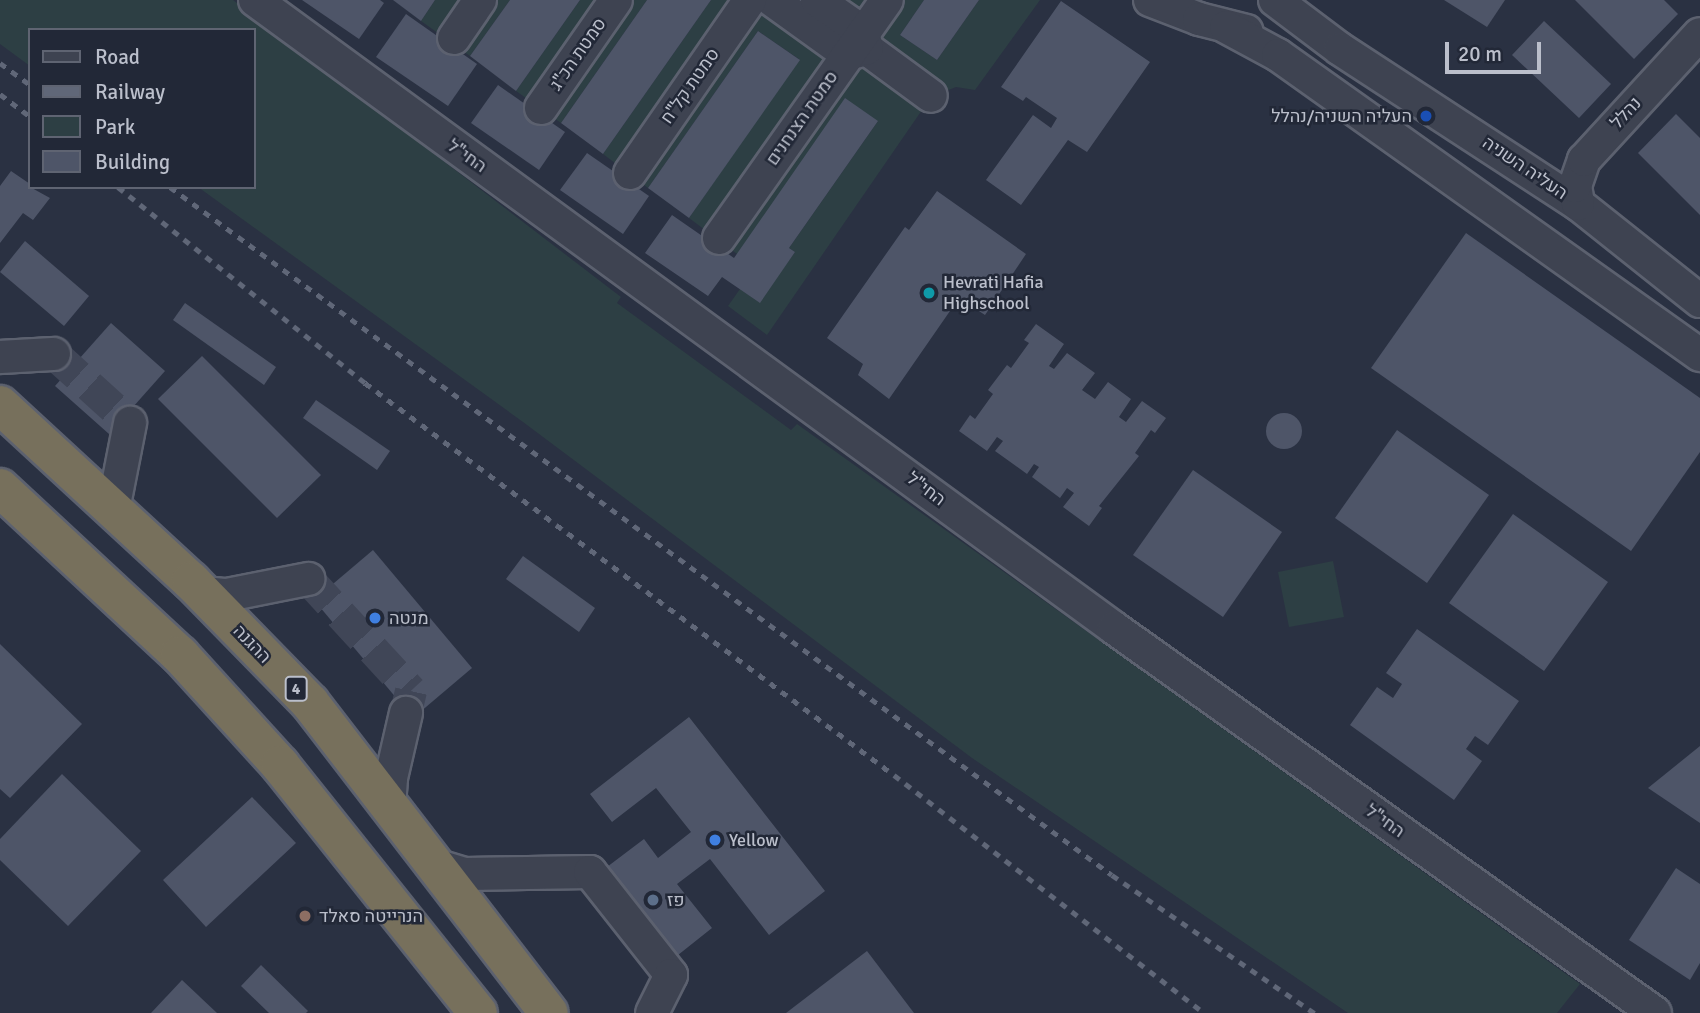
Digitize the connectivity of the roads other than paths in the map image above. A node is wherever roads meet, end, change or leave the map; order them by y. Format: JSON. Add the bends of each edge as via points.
{"nodes":[{"id":1,"x":254,"y":0,"type":"edge"},
{"id":2,"x":480,"y":0,"type":"edge"},
{"id":3,"x":616,"y":0,"type":"edge"},
{"id":4,"x":750,"y":0,"type":"edge"},
{"id":5,"x":772,"y":0,"type":"edge"},
{"id":6,"x":817,"y":0,"type":"edge"},
{"id":7,"x":887,"y":0,"type":"edge"},
{"id":8,"x":1151,"y":0,"type":"edge"},
{"id":9,"x":1181,"y":0,"type":"edge"},
{"id":10,"x":1275,"y":0,"type":"edge"},
{"id":11,"x":1226,"y":27,"type":"junction"},
{"id":12,"x":1700,"y":34,"type":"edge"},
{"id":13,"x":454,"y":38,"type":"dead end"},
{"id":14,"x":859,"y":45,"type":"junction"},
{"id":15,"x":1340,"y":49,"type":"junction"},
{"id":16,"x":931,"y":96,"type":"dead end"},
{"id":17,"x":541,"y":108,"type":"dead end"},
{"id":18,"x":630,"y":173,"type":"dead end"},
{"id":19,"x":1578,"y":204,"type":"junction"},
{"id":20,"x":719,"y":238,"type":"dead end"},
{"id":21,"x":1700,"y":301,"type":"edge"},
{"id":22,"x":54,"y":354,"type":"dead end"},
{"id":23,"x":1700,"y":355,"type":"edge"},
{"id":24,"x":0,"y":357,"type":"edge"},
{"id":25,"x":0,"y":405,"type":"edge"},
{"id":26,"x":131,"y":423,"type":"dead end"},
{"id":27,"x":0,"y":488,"type":"edge"},
{"id":28,"x":113,"y":510,"type":"junction"},
{"id":29,"x":308,"y":579,"type":"dead end"},
{"id":30,"x":203,"y":593,"type":"junction"},
{"id":31,"x":405,"y":713,"type":"tunnel mouth"},
{"id":32,"x":389,"y":807,"type":"junction"},
{"id":33,"x":435,"y":865,"type":"junction"},
{"id":34,"x":478,"y":1013,"type":"edge"},
{"id":35,"x":549,"y":1013,"type":"edge"},
{"id":36,"x":652,"y":1013,"type":"edge"},
{"id":37,"x":1655,"y":1013,"type":"edge"}],
"edges":[{"from":1,"to":37,"type":"street","name":"החי\"ל","via":[[1114,628]]},
{"from":2,"to":13,"type":"street"},
{"from":3,"to":17,"type":"street","name":"סמטת הכ\"ג"},
{"from":4,"to":18,"type":"street","name":"סמטת קל\"ח"},
{"from":5,"to":14,"type":"street"},
{"from":6,"to":14,"type":"street"},
{"from":7,"to":14,"type":"street","name":"סמטת הצנחנים"},
{"from":8,"to":9,"type":"street"},
{"from":8,"to":11,"type":"street","name":"העליה השניה"},
{"from":10,"to":15,"type":"street","name":"העליה השניה"},
{"from":11,"to":15,"type":"street","name":"העליה השניה"},
{"from":11,"to":23,"type":"street","via":[[1278,55]]},
{"from":12,"to":19,"type":"street","name":"נהלל","via":[[1584,160],[1575,186]]},
{"from":14,"to":16,"type":"street"},
{"from":14,"to":20,"type":"street","name":"סמטת הצנחנים"},
{"from":15,"to":19,"type":"street","name":"העליה השניה"},
{"from":19,"to":21,"type":"street","name":"העליה השניה"},
{"from":22,"to":24,"type":"street"},
{"from":25,"to":28,"type":"highway","name":"ההגנה","number":"4"},
{"from":26,"to":28,"type":"street"},
{"from":27,"to":34,"type":"highway","via":[[217,695],[280,765]]},
{"from":28,"to":30,"type":"highway","name":"ההגנה","number":"4"},
{"from":29,"to":30,"type":"street","via":[[227,594]]},
{"from":30,"to":32,"type":"highway","name":"ההגנה","number":"4","via":[[310,704]]},
{"from":31,"to":32,"type":"street"},
{"from":32,"to":33,"type":"highway","name":"ההגנה","number":"4"},
{"from":33,"to":35,"type":"highway","name":"ההגנה","number":"4"},
{"from":33,"to":36,"type":"street","via":[[465,874],[590,872],[671,975]]}]}
